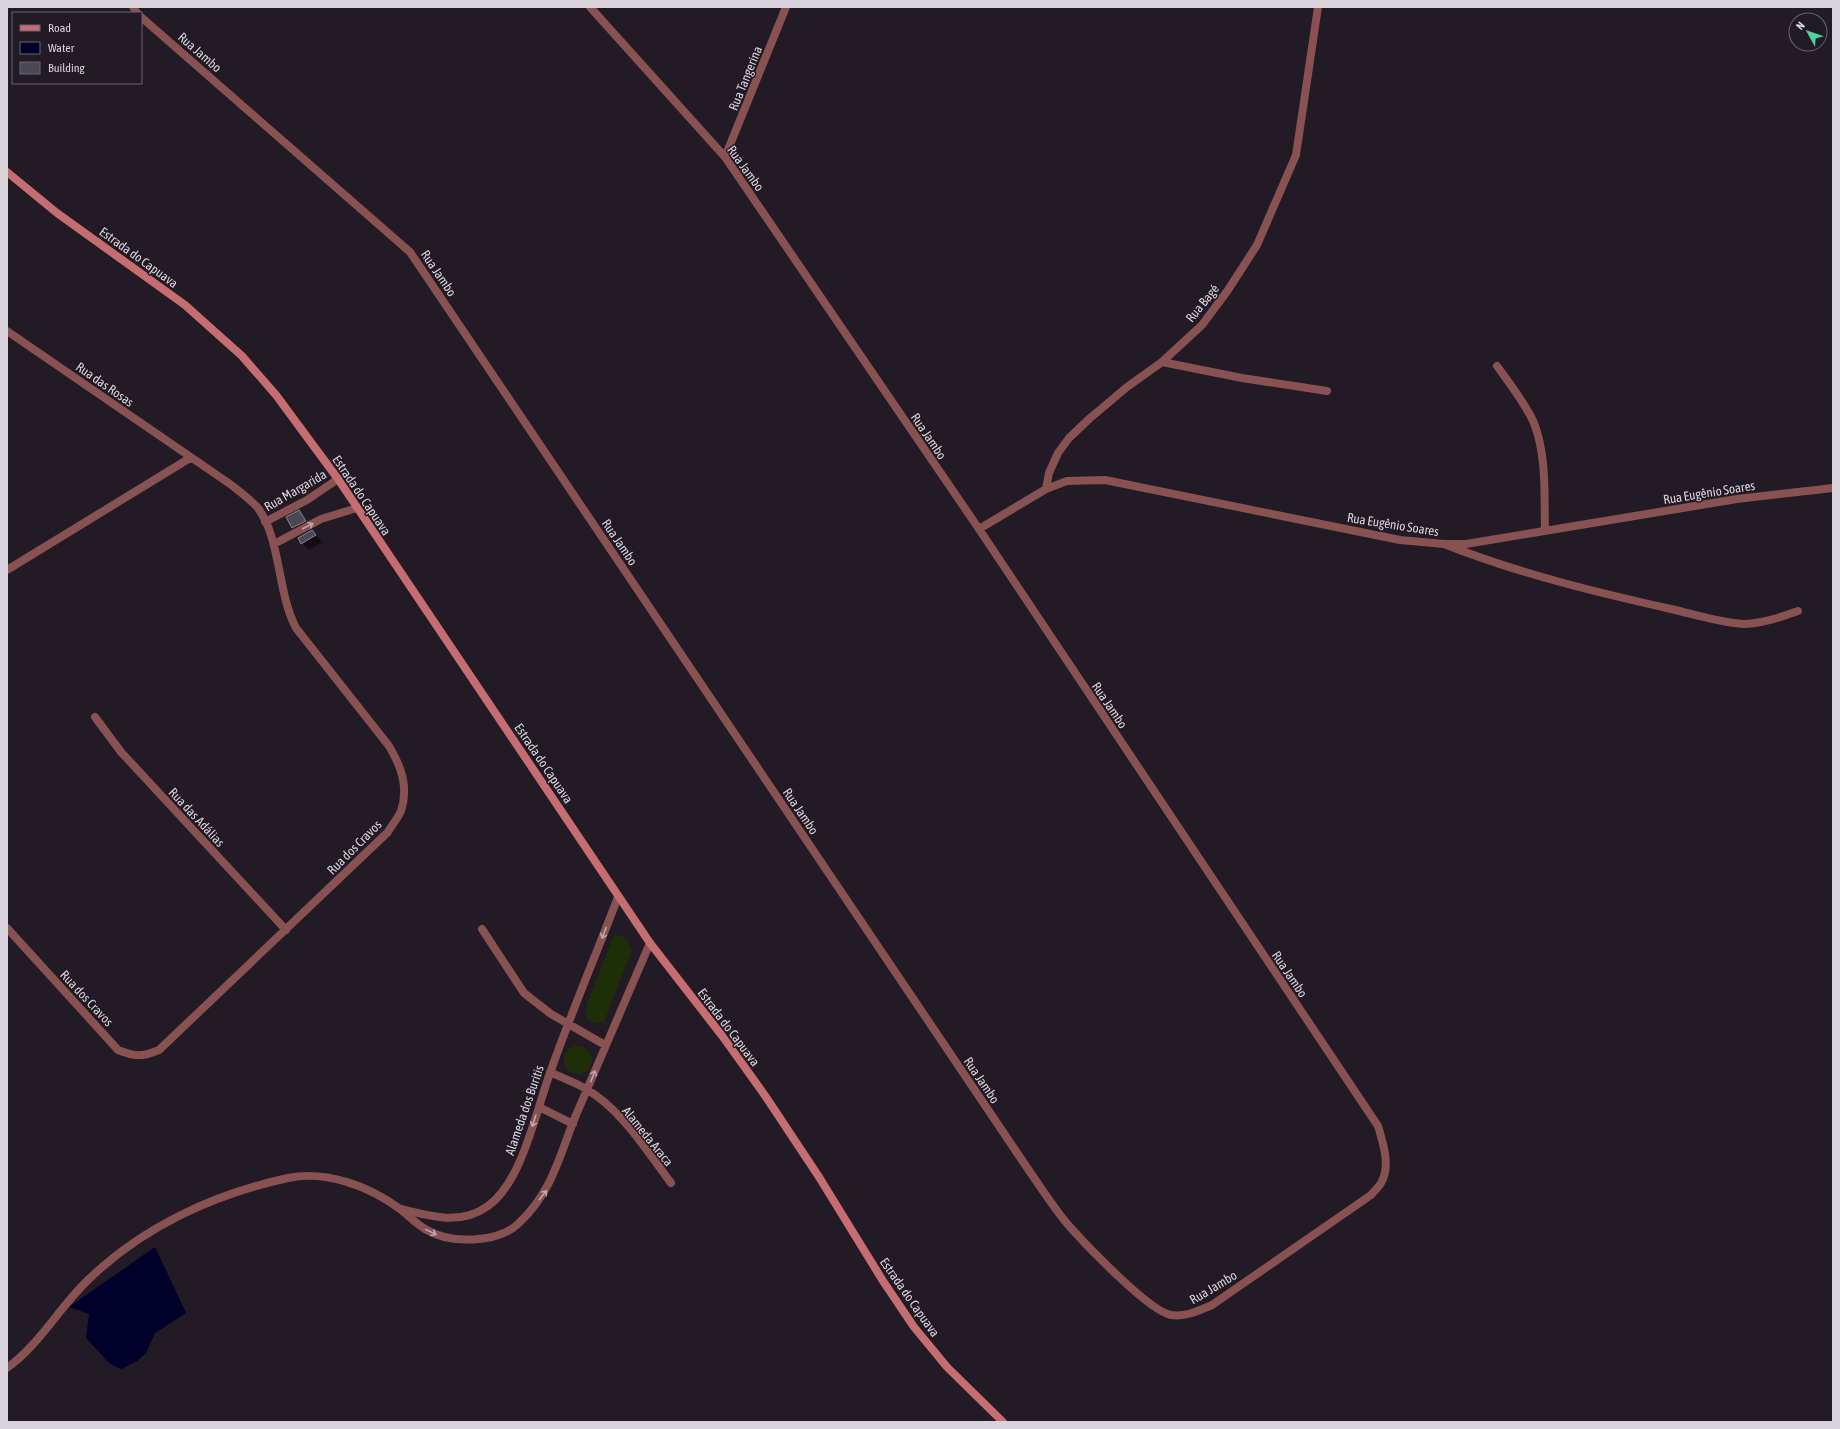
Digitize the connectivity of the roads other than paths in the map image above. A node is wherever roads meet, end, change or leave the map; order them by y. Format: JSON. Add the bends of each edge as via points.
{"nodes":[{"id":1,"x":590,"y":7,"type":"edge"},
{"id":2,"x":786,"y":7,"type":"edge"},
{"id":3,"x":1318,"y":7,"type":"edge"},
{"id":4,"x":142,"y":18,"type":"edge"},
{"id":5,"x":725,"y":158,"type":"junction"},
{"id":6,"x":7,"y":172,"type":"edge"},
{"id":7,"x":7,"y":331,"type":"edge"},
{"id":8,"x":1162,"y":362,"type":"junction"},
{"id":9,"x":1497,"y":366,"type":"dead end"},
{"id":10,"x":1327,"y":391,"type":"dead end"},
{"id":11,"x":190,"y":458,"type":"junction"},
{"id":12,"x":338,"y":479,"type":"junction"},
{"id":13,"x":1833,"y":488,"type":"edge"},
{"id":14,"x":1046,"y":489,"type":"junction"},
{"id":15,"x":357,"y":508,"type":"junction"},
{"id":16,"x":265,"y":522,"type":"junction"},
{"id":17,"x":979,"y":529,"type":"junction"},
{"id":18,"x":1546,"y":530,"type":"junction"},
{"id":19,"x":274,"y":544,"type":"junction"},
{"id":20,"x":1444,"y":544,"type":"junction"},
{"id":21,"x":7,"y":570,"type":"edge"},
{"id":22,"x":1798,"y":611,"type":"dead end"},
{"id":23,"x":95,"y":717,"type":"dead end"},
{"id":24,"x":618,"y":897,"type":"junction"},
{"id":25,"x":7,"y":928,"type":"edge"},
{"id":26,"x":482,"y":929,"type":"dead end"},
{"id":27,"x":286,"y":930,"type":"junction"},
{"id":28,"x":650,"y":943,"type":"junction"},
{"id":29,"x":568,"y":1025,"type":"junction"},
{"id":30,"x":605,"y":1045,"type":"junction"},
{"id":31,"x":550,"y":1072,"type":"junction"},
{"id":32,"x":587,"y":1090,"type":"junction"},
{"id":33,"x":539,"y":1107,"type":"junction"},
{"id":34,"x":573,"y":1124,"type":"junction"},
{"id":35,"x":671,"y":1183,"type":"dead end"},
{"id":36,"x":400,"y":1209,"type":"junction"},
{"id":37,"x":7,"y":1368,"type":"edge"},
{"id":38,"x":1003,"y":1422,"type":"edge"}],
"edges":[{"from":1,"to":5,"type":"street","name":"Rua Jambo"},
{"from":2,"to":5,"type":"street","name":"Rua Tangerina"},
{"from":3,"to":8,"type":"street","name":"Rua Bagé","via":[[1296,155],[1257,245],[1202,325]]},
{"from":4,"to":17,"type":"street","name":"Rua Jambo","via":[[410,252],[1032,1175],[1070,1227],[1135,1292],[1158,1310],[1171,1315],[1191,1315],[1212,1305],[1371,1195],[1382,1182],[1385,1164],[1384,1145],[1378,1126]]},
{"from":5,"to":17,"type":"street","name":"Rua Jambo"},
{"from":6,"to":12,"type":"main road","name":"Estrada do Capuava","via":[[58,213],[185,305],[242,356],[276,394]]},
{"from":7,"to":11,"type":"street","name":"Rua das Rosas"},
{"from":8,"to":10,"type":"street","via":[[1228,376]]},
{"from":8,"to":14,"type":"street","name":"Rua Bagé","via":[[1089,418],[1069,438],[1058,453],[1049,473]]},
{"from":9,"to":18,"type":"street","via":[[1534,423],[1544,471]]},
{"from":11,"to":16,"type":"street","name":"Rua dos Cravos","via":[[245,496],[258,509]]},
{"from":11,"to":21,"type":"street"},
{"from":12,"to":15,"type":"main road","name":"Estrada do Capuava"},
{"from":12,"to":16,"type":"street","name":"Rua Margarida","via":[[307,500]]},
{"from":13,"to":18,"type":"street","name":"Rua Eugênio Soares","via":[[1737,499]]},
{"from":14,"to":17,"type":"street"},
{"from":14,"to":20,"type":"street","name":"Rua Eugênio Soares","via":[[1067,481],[1105,480],[1400,540]]},
{"from":19,"to":15,"type":"street","one_way":true,"via":[[321,519]]},
{"from":15,"to":24,"type":"main road","name":"Estrada do Capuava"},
{"from":16,"to":19,"type":"street","name":"Rua dos Cravos"},
{"from":18,"to":20,"type":"street","name":"Rua Eugênio Soares","via":[[1466,544]]},
{"from":19,"to":27,"type":"street","name":"Rua dos Cravos","via":[[288,614],[296,628],[389,746],[400,764],[405,788],[401,811],[388,832]]},
{"from":20,"to":22,"type":"street","via":[[1482,560],[1715,619],[1744,624],[1769,621]]},
{"from":23,"to":27,"type":"street","name":"Rua das Adálias","via":[[120,752]]},
{"from":24,"to":28,"type":"main road","name":"Estrada do Capuava"},
{"from":24,"to":29,"type":"street","name":"Alameda dos Buritis","one_way":true},
{"from":25,"to":27,"type":"street","name":"Rua dos Cravos","via":[[118,1050],[133,1056],[146,1056],[159,1050]]},
{"from":26,"to":29,"type":"street","via":[[524,993]]},
{"from":28,"to":30,"type":"street"},
{"from":28,"to":38,"type":"main road","name":"Estrada do Capuava","via":[[724,1037],[766,1097],[914,1327],[947,1367]]},
{"from":29,"to":30,"type":"street"},
{"from":29,"to":31,"type":"street","name":"Alameda dos Buritis"},
{"from":32,"to":30,"type":"street","one_way":true},
{"from":31,"to":32,"type":"street","name":"Alameda Araca"},
{"from":31,"to":33,"type":"street","name":"Alameda dos Buritis"},
{"from":32,"to":34,"type":"street"},
{"from":32,"to":35,"type":"street","name":"Alameda Araca","via":[[622,1119]]},
{"from":33,"to":34,"type":"street"},
{"from":33,"to":36,"type":"street","name":"Alameda dos Buritis","one_way":true,"via":[[521,1159],[504,1189],[488,1206],[469,1216],[446,1219]]},
{"from":36,"to":34,"type":"street","one_way":true,"via":[[416,1223],[439,1236],[475,1239],[501,1235],[518,1224],[548,1189]]},
{"from":36,"to":37,"type":"street","via":[[370,1192],[331,1177],[291,1178],[230,1193],[174,1217],[120,1252],[87,1281],[25,1353]]}]}
